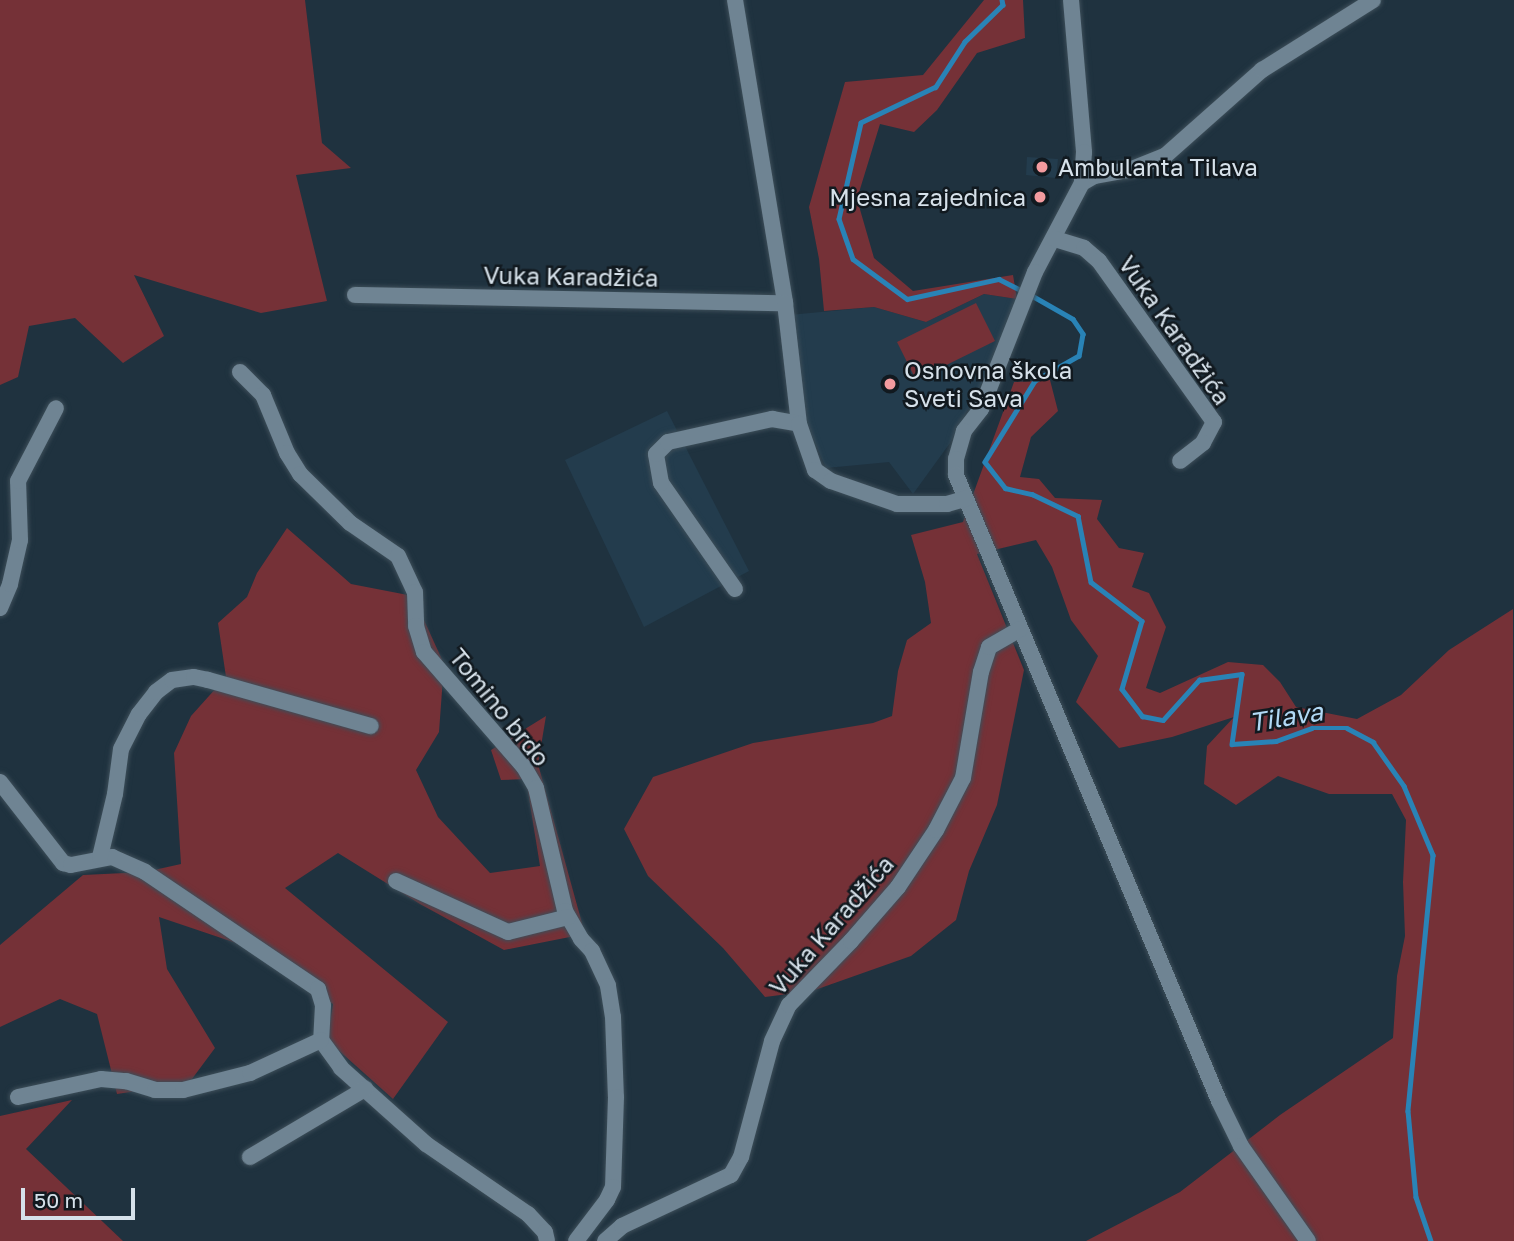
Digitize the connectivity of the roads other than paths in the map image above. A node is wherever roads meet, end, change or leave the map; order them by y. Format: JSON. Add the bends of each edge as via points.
{"nodes":[{"id":1,"x":734,"y":0,"type":"edge"},
{"id":2,"x":1071,"y":0,"type":"edge"},
{"id":3,"x":1373,"y":0,"type":"edge"},
{"id":4,"x":1082,"y":183,"type":"junction"},
{"id":5,"x":1055,"y":239,"type":"junction"},
{"id":6,"x":355,"y":295,"type":"dead end"},
{"id":7,"x":785,"y":303,"type":"junction"},
{"id":8,"x":240,"y":372,"type":"dead end"},
{"id":9,"x":56,"y":408,"type":"dead end"},
{"id":10,"x":799,"y":424,"type":"junction"},
{"id":11,"x":1180,"y":461,"type":"dead end"},
{"id":12,"x":965,"y":499,"type":"junction"},
{"id":13,"x":735,"y":589,"type":"dead end"},
{"id":14,"x":0,"y":608,"type":"edge"},
{"id":15,"x":1020,"y":629,"type":"junction"},
{"id":16,"x":371,"y":726,"type":"dead end"},
{"id":17,"x":0,"y":782,"type":"edge"},
{"id":18,"x":100,"y":857,"type":"junction"},
{"id":19,"x":396,"y":881,"type":"dead end"},
{"id":20,"x":569,"y":917,"type":"junction"},
{"id":21,"x":321,"y":1041,"type":"junction"},
{"id":22,"x":365,"y":1089,"type":"junction"},
{"id":23,"x":18,"y":1097,"type":"dead end"},
{"id":24,"x":250,"y":1157,"type":"dead end"},
{"id":25,"x":547,"y":1241,"type":"edge"},
{"id":26,"x":576,"y":1241,"type":"edge"},
{"id":27,"x":605,"y":1241,"type":"edge"},
{"id":28,"x":1308,"y":1241,"type":"edge"}],
"edges":[{"from":1,"to":7,"type":"street"},
{"from":2,"to":4,"type":"street","via":[[1084,152]]},
{"from":3,"to":4,"type":"street","via":[[1262,70],[1165,156]]},
{"from":4,"to":5,"type":"street"},
{"from":5,"to":11,"type":"street","name":"Vuka Karadžića","via":[[1084,248],[1099,261],[1214,422],[1203,443]]},
{"from":5,"to":12,"type":"street","via":[[1035,272],[981,409],[964,431],[956,475]]},
{"from":6,"to":7,"type":"street","name":"Vuka Karadžića"},
{"from":7,"to":10,"type":"street"},
{"from":8,"to":20,"type":"street","name":"Tomino brdo","via":[[263,394],[300,474],[350,523],[398,556],[415,592],[416,626],[424,652],[536,788]]},
{"from":9,"to":14,"type":"street","via":[[18,481],[20,540]]},
{"from":10,"to":12,"type":"street","via":[[816,470],[831,481],[897,504],[947,504]]},
{"from":10,"to":13,"type":"street","via":[[772,419],[705,431],[668,442],[656,454],[661,483]]},
{"from":12,"to":15,"type":"street"},
{"from":15,"to":27,"type":"street","name":"Vuka Karadžića","via":[[989,647],[963,778],[942,820],[898,887],[789,1004],[772,1041],[741,1157],[731,1175],[622,1226]]},
{"from":15,"to":28,"type":"street","via":[[1219,1101],[1241,1146]]},
{"from":16,"to":18,"type":"street","via":[[208,680],[172,680],[139,713],[121,749]]},
{"from":17,"to":18,"type":"street","via":[[63,863]]},
{"from":18,"to":21,"type":"street","via":[[145,872],[318,989],[323,1004]]},
{"from":19,"to":20,"type":"street","via":[[508,932]]},
{"from":20,"to":26,"type":"street","name":"Tomino brdo","via":[[608,986],[616,1097],[613,1187]]},
{"from":21,"to":22,"type":"street","via":[[341,1068]]},
{"from":21,"to":23,"type":"street","via":[[250,1073],[183,1090],[155,1090],[101,1079]]},
{"from":22,"to":24,"type":"street"},
{"from":22,"to":25,"type":"street","via":[[426,1144],[528,1214],[545,1232]]}]}
